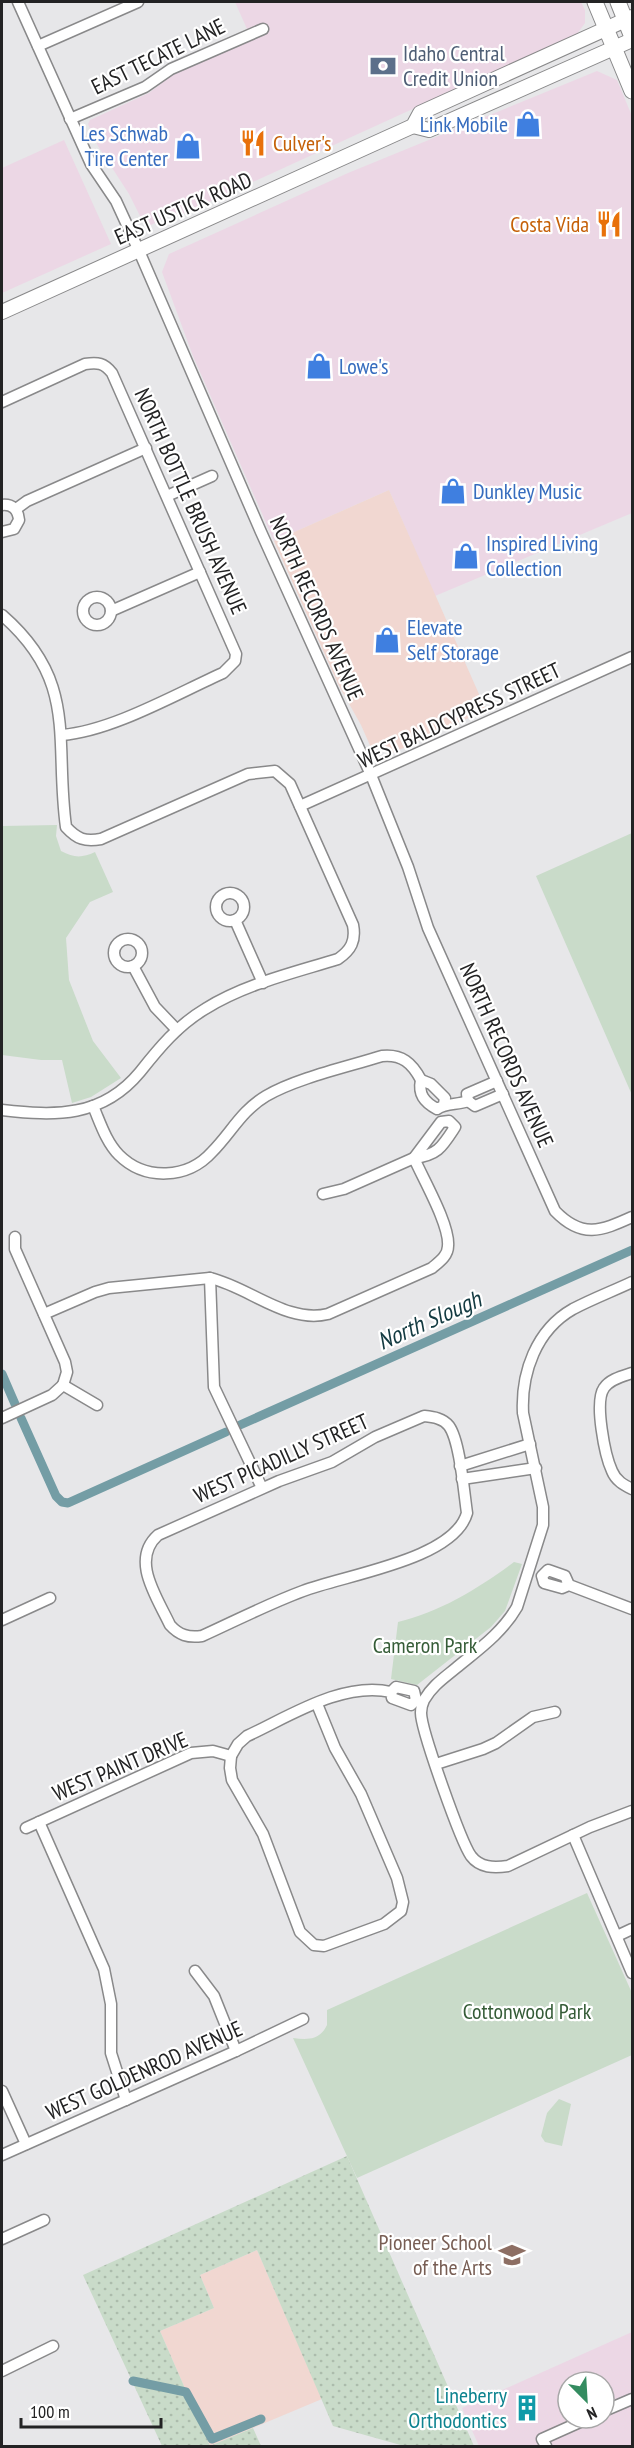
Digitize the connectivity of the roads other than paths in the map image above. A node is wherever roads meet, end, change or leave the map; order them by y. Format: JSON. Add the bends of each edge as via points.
{"nodes":[{"id":1,"x":18,"y":2,"type":"edge"},
{"id":2,"x":138,"y":2,"type":"edge"},
{"id":3,"x":595,"y":2,"type":"edge"},
{"id":4,"x":618,"y":2,"type":"edge"},
{"id":5,"x":629,"y":19,"type":"edge"},
{"id":6,"x":263,"y":29,"type":"dead end"},
{"id":7,"x":606,"y":29,"type":"junction"},
{"id":8,"x":633,"y":38,"type":"edge"},
{"id":9,"x":38,"y":46,"type":"junction"},
{"id":10,"x":614,"y":48,"type":"junction"},
{"id":11,"x":633,"y":92,"type":"edge"},
{"id":12,"x":70,"y":119,"type":"junction"},
{"id":13,"x":413,"y":126,"type":"junction"},
{"id":14,"x":140,"y":251,"type":"junction"},
{"id":15,"x":2,"y":312,"type":"edge"},
{"id":16,"x":2,"y":402,"type":"edge"},
{"id":17,"x":146,"y":448,"type":"junction"},
{"id":18,"x":212,"y":476,"type":"dead end"},
{"id":19,"x":167,"y":496,"type":"junction"},
{"id":20,"x":2,"y":505,"type":"edge"},
{"id":21,"x":16,"y":509,"type":"junction"},
{"id":22,"x":2,"y":532,"type":"edge"},
{"id":23,"x":200,"y":572,"type":"junction"},
{"id":24,"x":111,"y":611,"type":"dead end"},
{"id":25,"x":2,"y":615,"type":"edge"},
{"id":26,"x":633,"y":657,"type":"edge"},
{"id":27,"x":62,"y":735,"type":"junction"},
{"id":28,"x":371,"y":775,"type":"junction"},
{"id":29,"x":300,"y":806,"type":"junction"},
{"id":30,"x":235,"y":920,"type":"dead end"},
{"id":31,"x":133,"y":966,"type":"dead end"},
{"id":32,"x":263,"y":983,"type":"junction"},
{"id":33,"x":177,"y":1030,"type":"junction"},
{"id":34,"x":497,"y":1081,"type":"junction"},
{"id":35,"x":503,"y":1094,"type":"junction"},
{"id":36,"x":468,"y":1101,"type":"junction"},
{"id":37,"x":449,"y":1105,"type":"junction"},
{"id":38,"x":93,"y":1106,"type":"junction"},
{"id":39,"x":2,"y":1110,"type":"edge"},
{"id":40,"x":414,"y":1158,"type":"junction"},
{"id":41,"x":323,"y":1194,"type":"dead end"},
{"id":42,"x":633,"y":1217,"type":"edge"},
{"id":43,"x":15,"y":1237,"type":"dead end"},
{"id":44,"x":210,"y":1278,"type":"junction"},
{"id":45,"x":633,"y":1282,"type":"edge"},
{"id":46,"x":44,"y":1314,"type":"junction"},
{"id":47,"x":633,"y":1372,"type":"edge"},
{"id":48,"x":63,"y":1385,"type":"junction"},
{"id":49,"x":97,"y":1405,"type":"dead end"},
{"id":50,"x":2,"y":1418,"type":"edge"},
{"id":51,"x":530,"y":1444,"type":"junction"},
{"id":52,"x":460,"y":1466,"type":"junction"},
{"id":53,"x":536,"y":1468,"type":"junction"},
{"id":54,"x":462,"y":1479,"type":"junction"},
{"id":55,"x":262,"y":1488,"type":"junction"},
{"id":56,"x":633,"y":1489,"type":"edge"},
{"id":57,"x":529,"y":1572,"type":"junction"},
{"id":58,"x":50,"y":1598,"type":"dead end"},
{"id":59,"x":633,"y":1609,"type":"edge"},
{"id":60,"x":2,"y":1620,"type":"edge"},
{"id":61,"x":419,"y":1701,"type":"junction"},
{"id":62,"x":317,"y":1704,"type":"junction"},
{"id":63,"x":555,"y":1712,"type":"dead end"},
{"id":64,"x":231,"y":1756,"type":"junction"},
{"id":65,"x":436,"y":1764,"type":"junction"},
{"id":66,"x":633,"y":1811,"type":"edge"},
{"id":67,"x":39,"y":1822,"type":"junction"},
{"id":68,"x":26,"y":1828,"type":"dead end"},
{"id":69,"x":573,"y":1835,"type":"junction"},
{"id":70,"x":633,"y":1929,"type":"edge"},
{"id":71,"x":617,"y":1936,"type":"junction"},
{"id":72,"x":195,"y":1971,"type":"dead end"},
{"id":73,"x":633,"y":1973,"type":"edge"},
{"id":74,"x":303,"y":2019,"type":"dead end"},
{"id":75,"x":236,"y":2051,"type":"junction"},
{"id":76,"x":2,"y":2091,"type":"edge"},
{"id":77,"x":126,"y":2100,"type":"junction"},
{"id":78,"x":26,"y":2144,"type":"junction"},
{"id":79,"x":2,"y":2155,"type":"edge"},
{"id":80,"x":44,"y":2220,"type":"dead end"},
{"id":81,"x":2,"y":2239,"type":"edge"},
{"id":82,"x":53,"y":2346,"type":"dead end"},
{"id":83,"x":2,"y":2371,"type":"edge"},
{"id":84,"x":633,"y":2399,"type":"edge"},
{"id":85,"x":616,"y":2406,"type":"edge"},
{"id":86,"x":562,"y":2430,"type":"edge"},
{"id":87,"x":546,"y":2446,"type":"edge"}],
"edges":[{"from":1,"to":9,"type":"street","name":"NORTH RECORDS AVENUE"},
{"from":2,"to":9,"type":"street"},
{"from":3,"to":7,"type":"highway"},
{"from":4,"to":5,"type":"highway"},
{"from":5,"to":7,"type":"main road","name":"EAST USTICK ROAD"},
{"from":5,"to":8,"type":"highway"},
{"from":6,"to":12,"type":"street","name":"EAST TECATE LANE"},
{"from":7,"to":10,"type":"highway"},
{"from":7,"to":13,"type":"main road","name":"EAST USTICK ROAD","via":[[420,113]]},
{"from":8,"to":10,"type":"main road","name":"EAST USTICK ROAD"},
{"from":9,"to":12,"type":"street","name":"NORTH RECORDS AVENUE"},
{"from":10,"to":11,"type":"highway"},
{"from":10,"to":13,"type":"main road","name":"EAST USTICK ROAD","via":[[429,130]]},
{"from":12,"to":14,"type":"street","name":"NORTH RECORDS AVENUE"},
{"from":13,"to":14,"type":"main road","name":"EAST USTICK ROAD"},
{"from":14,"to":15,"type":"main road","name":"EAST USTICK ROAD"},
{"from":14,"to":28,"type":"street","name":"NORTH RECORDS AVENUE"},
{"from":16,"to":17,"type":"street","name":"NORTH BOTTLE BRUSH AVENUE","via":[[85,364],[100,363],[112,373]]},
{"from":17,"to":19,"type":"street","name":"NORTH BOTTLE BRUSH AVENUE"},
{"from":17,"to":21,"type":"street"},
{"from":18,"to":19,"type":"street"},
{"from":19,"to":23,"type":"street","name":"NORTH BOTTLE BRUSH AVENUE"},
{"from":20,"to":21,"type":"street"},
{"from":21,"to":22,"type":"street","via":[[18,525]]},
{"from":23,"to":24,"type":"street"},
{"from":23,"to":27,"type":"street","name":"NORTH BOTTLE BRUSH AVENUE","via":[[234,647],[235,661],[223,672],[102,727]]},
{"from":25,"to":27,"type":"street","via":[[32,646],[48,672],[58,702]]},
{"from":26,"to":28,"type":"street","name":"WEST BALDCYPRESS STREET"},
{"from":27,"to":29,"type":"street","via":[[66,827],[75,837],[88,841],[101,839],[248,774],[275,771],[290,784]]},
{"from":28,"to":29,"type":"street","name":"WEST BALDCYPRESS STREET"},
{"from":28,"to":34,"type":"street","name":"NORTH RECORDS AVENUE","via":[[428,928]]},
{"from":29,"to":32,"type":"street","via":[[353,925],[353,945],[338,959]]},
{"from":30,"to":32,"type":"street"},
{"from":31,"to":33,"type":"street","via":[[155,1007]]},
{"from":32,"to":33,"type":"street","via":[[216,1002]]},
{"from":33,"to":38,"type":"street","via":[[126,1086]]},
{"from":34,"to":35,"type":"street","name":"NORTH RECORDS AVENUE"},
{"from":34,"to":36,"type":"street","via":[[467,1094]]},
{"from":35,"to":36,"type":"street","via":[[475,1106]]},
{"from":35,"to":42,"type":"street","name":"NORTH RECORDS AVENUE","via":[[555,1211],[565,1221],[591,1231],[604,1230]]},
{"from":36,"to":37,"type":"street"},
{"from":37,"to":38,"type":"street","via":[[431,1084],[421,1080],[415,1067],[402,1058],[382,1056],[267,1095],[241,1115],[202,1162],[169,1174],[141,1170],[118,1154]]},
{"from":37,"to":40,"type":"street","via":[[449,1121],[441,1122]]},
{"from":38,"to":39,"type":"street","via":[[51,1115]]},
{"from":40,"to":41,"type":"street"},
{"from":40,"to":44,"type":"street","via":[[447,1232],[449,1248],[432,1268],[315,1317],[297,1315],[225,1281]]},
{"from":43,"to":46,"type":"street","via":[[15,1249]]},
{"from":44,"to":46,"type":"street","via":[[109,1288]]},
{"from":44,"to":55,"type":"street","via":[[214,1386]]},
{"from":45,"to":51,"type":"street","via":[[572,1310],[540,1342],[523,1387]]},
{"from":46,"to":48,"type":"street","via":[[65,1362]]},
{"from":47,"to":56,"type":"street","via":[[605,1386],[598,1408],[612,1471],[622,1485]]},
{"from":48,"to":49,"type":"street"},
{"from":48,"to":50,"type":"street","via":[[52,1395]]},
{"from":51,"to":52,"type":"street"},
{"from":51,"to":53,"type":"street"},
{"from":52,"to":54,"type":"street"},
{"from":52,"to":55,"type":"street","name":"WEST PICADILLY STREET","via":[[448,1425],[438,1418],[424,1416],[319,1468]]},
{"from":53,"to":54,"type":"street"},
{"from":53,"to":57,"type":"street","via":[[543,1525]]},
{"from":54,"to":55,"type":"street","name":"WEST PICADILLY STREET","via":[[468,1513],[464,1524],[457,1533],[403,1562],[306,1590],[202,1636],[192,1638],[176,1632],[146,1570],[144,1560],[150,1542]]},
{"from":57,"to":59,"type":"street","via":[[542,1576],[548,1570],[565,1576],[569,1585]]},
{"from":57,"to":61,"type":"street","via":[[517,1607],[503,1628]]},
{"from":58,"to":60,"type":"street"},
{"from":61,"to":62,"type":"street","via":[[411,1705],[392,1698],[391,1692],[367,1689],[346,1692]]},
{"from":61,"to":65,"type":"street"},
{"from":62,"to":64,"type":"street","via":[[247,1736]]},
{"from":62,"to":64,"type":"street","via":[[397,1878],[403,1902],[401,1911],[384,1924],[324,1946],[314,1944],[300,1932],[263,1834],[232,1780]]},
{"from":63,"to":65,"type":"street","via":[[534,1718],[483,1749]]},
{"from":64,"to":67,"type":"street","name":"WEST PAINT DRIVE","via":[[213,1751],[191,1753]]},
{"from":65,"to":69,"type":"street","via":[[464,1842],[482,1865],[508,1866]]},
{"from":66,"to":69,"type":"street"},
{"from":67,"to":68,"type":"street","name":"WEST PAINT DRIVE"},
{"from":67,"to":77,"type":"street","via":[[104,1969],[111,2004],[111,2053]]},
{"from":69,"to":71,"type":"street"},
{"from":70,"to":71,"type":"street"},
{"from":71,"to":73,"type":"street"},
{"from":72,"to":75,"type":"street","via":[[214,1996]]},
{"from":74,"to":75,"type":"street","name":"WEST GOLDENROD AVENUE"},
{"from":75,"to":77,"type":"street","name":"WEST GOLDENROD AVENUE"},
{"from":76,"to":78,"type":"street"},
{"from":77,"to":78,"type":"street","name":"WEST GOLDENROD AVENUE"},
{"from":78,"to":79,"type":"street","name":"WEST GOLDENROD AVENUE"},
{"from":80,"to":81,"type":"street"},
{"from":82,"to":83,"type":"street"},
{"from":84,"to":85,"type":"street"},
{"from":86,"to":87,"type":"street","via":[[542,2439]]}]}
